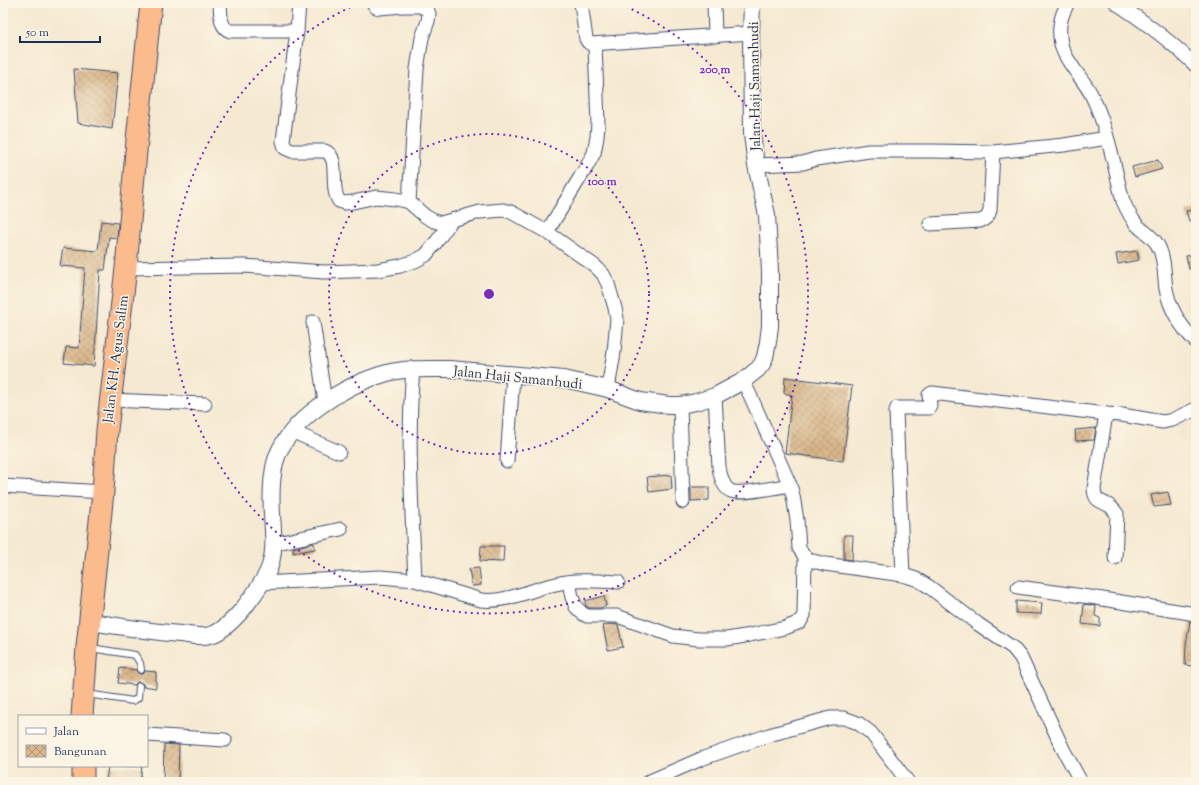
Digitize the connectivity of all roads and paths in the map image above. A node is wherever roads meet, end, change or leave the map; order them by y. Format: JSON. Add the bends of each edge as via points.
{"nodes":[{"id":1,"x":151,"y":3,"type":"edge"},
{"id":2,"x":220,"y":3,"type":"edge"},
{"id":3,"x":299,"y":3,"type":"edge"},
{"id":4,"x":373,"y":3,"type":"edge"},
{"id":5,"x":581,"y":3,"type":"edge"},
{"id":6,"x":714,"y":3,"type":"edge"},
{"id":7,"x":752,"y":3,"type":"edge"},
{"id":8,"x":1068,"y":3,"type":"edge"},
{"id":9,"x":1116,"y":3,"type":"edge"},
{"id":10,"x":297,"y":31,"type":"junction"},
{"id":11,"x":751,"y":33,"type":"junction"},
{"id":12,"x":715,"y":36,"type":"junction"},
{"id":13,"x":595,"y":45,"type":"junction"},
{"id":14,"x":1196,"y":66,"type":"edge"},
{"id":15,"x":1107,"y":138,"type":"junction"},
{"id":16,"x":994,"y":152,"type":"junction"},
{"id":17,"x":756,"y":166,"type":"junction"},
{"id":18,"x":408,"y":202,"type":"junction"},
{"id":19,"x":452,"y":220,"type":"junction"},
{"id":20,"x":930,"y":224,"type":"dead end"},
{"id":21,"x":547,"y":232,"type":"junction"},
{"id":22,"x":126,"y":268,"type":"junction"},
{"id":23,"x":313,"y":322,"type":"dead end"},
{"id":24,"x":1196,"y":342,"type":"edge"},
{"id":25,"x":413,"y":369,"type":"junction"},
{"id":26,"x":513,"y":375,"type":"junction"},
{"id":27,"x":743,"y":381,"type":"junction"},
{"id":28,"x":608,"y":389,"type":"junction"},
{"id":29,"x":716,"y":396,"type":"junction"},
{"id":30,"x":110,"y":400,"type":"junction"},
{"id":31,"x":325,"y":402,"type":"junction"},
{"id":32,"x":205,"y":404,"type":"dead end"},
{"id":33,"x":680,"y":405,"type":"junction"},
{"id":34,"x":1196,"y":409,"type":"edge"},
{"id":35,"x":1106,"y":414,"type":"junction"},
{"id":36,"x":291,"y":431,"type":"junction"},
{"id":37,"x":339,"y":452,"type":"dead end"},
{"id":38,"x":507,"y":462,"type":"dead end"},
{"id":39,"x":790,"y":485,"type":"junction"},
{"id":40,"x":3,"y":486,"type":"edge"},
{"id":41,"x":103,"y":492,"type":"junction"},
{"id":42,"x":683,"y":502,"type":"dead end"},
{"id":43,"x":341,"y":529,"type":"dead end"},
{"id":44,"x":273,"y":544,"type":"junction"},
{"id":45,"x":805,"y":557,"type":"junction"},
{"id":46,"x":1115,"y":558,"type":"dead end"},
{"id":47,"x":903,"y":574,"type":"junction"},
{"id":48,"x":415,"y":580,"type":"junction"},
{"id":49,"x":568,"y":582,"type":"junction"},
{"id":50,"x":618,"y":582,"type":"dead end"},
{"id":51,"x":261,"y":583,"type":"junction"},
{"id":52,"x":1018,"y":587,"type":"dead end"},
{"id":53,"x":1196,"y":614,"type":"edge"},
{"id":54,"x":90,"y":622,"type":"junction"},
{"id":55,"x":87,"y":647,"type":"junction"},
{"id":56,"x":141,"y":670,"type":"dead end"},
{"id":57,"x":139,"y":686,"type":"dead end"},
{"id":58,"x":84,"y":694,"type":"junction"},
{"id":59,"x":82,"y":715,"type":"edge"},
{"id":60,"x":148,"y":735,"type":"edge"},
{"id":61,"x":225,"y":740,"type":"dead end"},
{"id":62,"x":83,"y":767,"type":"edge"},
{"id":63,"x":83,"y":782,"type":"edge"},
{"id":64,"x":648,"y":782,"type":"edge"},
{"id":65,"x":908,"y":782,"type":"edge"},
{"id":66,"x":1081,"y":782,"type":"edge"}],
"edges":[{"from":1,"to":22,"type":"highway","name":"Jalan KH. Agus Salim"},
{"from":2,"to":10,"type":"street","via":[[223,27],[226,30]]},
{"from":3,"to":10,"type":"street"},
{"from":4,"to":18,"type":"street","via":[[379,8],[420,6],[427,9],[429,14],[417,69]]},
{"from":5,"to":13,"type":"street","via":[[586,38]]},
{"from":6,"to":12,"type":"street"},
{"from":7,"to":11,"type":"street","name":"Jalan Haji Samanhudi"},
{"from":8,"to":15,"type":"street","via":[[1062,14],[1062,46],[1092,96]]},
{"from":9,"to":14,"type":"street","via":[[1168,40]]},
{"from":10,"to":18,"type":"street","via":[[283,141],[285,148],[292,151],[329,153],[333,162],[335,193],[339,201],[344,203],[384,197]]},
{"from":11,"to":12,"type":"street"},
{"from":11,"to":17,"type":"street","name":"Jalan Haji Samanhudi","via":[[751,114]]},
{"from":12,"to":13,"type":"street"},
{"from":13,"to":21,"type":"street","via":[[598,123],[594,153]]},
{"from":15,"to":16,"type":"street"},
{"from":15,"to":24,"type":"street","via":[[1128,214],[1157,244],[1163,259],[1166,290],[1173,312]]},
{"from":16,"to":17,"type":"street","via":[[869,151],[803,163]]},
{"from":16,"to":20,"type":"street","via":[[990,210],[987,218],[980,221]]},
{"from":17,"to":27,"type":"street","name":"Jalan Haji Samanhudi","via":[[767,215],[770,326],[762,364]]},
{"from":18,"to":19,"type":"street","via":[[434,221],[441,223]]},
{"from":19,"to":21,"type":"street","via":[[480,212],[503,210]]},
{"from":19,"to":22,"type":"street","via":[[426,254],[400,266],[378,270],[324,272],[244,266]]},
{"from":21,"to":28,"type":"street","via":[[595,266],[608,284],[617,319]]},
{"from":22,"to":30,"type":"highway","name":"Jalan KH. Agus Salim"},
{"from":23,"to":31,"type":"street"},
{"from":25,"to":26,"type":"street","name":"Jalan Haji Samanhudi","via":[[450,369]]},
{"from":25,"to":31,"type":"street","name":"Jalan Haji Samanhudi","via":[[372,378]]},
{"from":25,"to":48,"type":"street","via":[[409,444]]},
{"from":26,"to":28,"type":"street","name":"Jalan Haji Samanhudi","via":[[564,379]]},
{"from":26,"to":38,"type":"street"},
{"from":27,"to":29,"type":"street","name":"Jalan Haji Samanhudi"},
{"from":27,"to":39,"type":"street"},
{"from":28,"to":33,"type":"street","name":"Jalan Haji Samanhudi","via":[[640,401],[669,406]]},
{"from":29,"to":33,"type":"street","name":"Jalan Haji Samanhudi"},
{"from":29,"to":39,"type":"street","via":[[720,475],[729,490],[746,492]]},
{"from":30,"to":32,"type":"street"},
{"from":30,"to":41,"type":"highway","name":"Jalan KH. Agus Salim"},
{"from":31,"to":36,"type":"street","name":"Jalan Haji Samanhudi"},
{"from":33,"to":42,"type":"street"},
{"from":34,"to":35,"type":"street","via":[[1163,422]]},
{"from":35,"to":46,"type":"street","via":[[1094,495],[1099,501],[1113,508],[1117,514]]},
{"from":35,"to":47,"type":"street","via":[[934,393],[930,395],[929,408],[897,408]]},
{"from":36,"to":37,"type":"street"},
{"from":36,"to":44,"type":"street","name":"Jalan Haji Samanhudi","via":[[279,451],[271,486]]},
{"from":39,"to":45,"type":"street","via":[[799,548]]},
{"from":40,"to":41,"type":"street"},
{"from":41,"to":54,"type":"highway","name":"Jalan KH. Agus Salim"},
{"from":43,"to":44,"type":"street"},
{"from":44,"to":51,"type":"street","name":"Jalan Haji Samanhudi","via":[[268,571]]},
{"from":45,"to":47,"type":"street","via":[[825,564]]},
{"from":45,"to":49,"type":"street","via":[[804,615],[800,622],[764,633],[727,639],[673,636],[617,616],[588,616],[576,607]]},
{"from":47,"to":66,"type":"street","via":[[928,586],[1013,648],[1021,658],[1062,749]]},
{"from":48,"to":49,"type":"street","via":[[481,600],[504,599],[545,586]]},
{"from":48,"to":51,"type":"street","via":[[380,576]]},
{"from":49,"to":50,"type":"street"},
{"from":51,"to":54,"type":"street","name":"Jalan Haji Samanhudi","via":[[238,614],[218,632],[209,636]]},
{"from":52,"to":53,"type":"street"},
{"from":54,"to":55,"type":"highway","name":"Jalan KH. Agus Salim"},
{"from":55,"to":56,"type":"lane","via":[[135,655]]},
{"from":55,"to":58,"type":"highway","name":"Jalan KH. Agus Salim"},
{"from":57,"to":58,"type":"lane","via":[[138,698],[133,701]]},
{"from":58,"to":59,"type":"highway","name":"Jalan KH. Agus Salim"},
{"from":60,"to":61,"type":"street"},
{"from":62,"to":63,"type":"highway"},
{"from":64,"to":65,"type":"street","via":[[701,759],[769,735],[830,718],[844,718],[858,723],[871,733]]}]}
